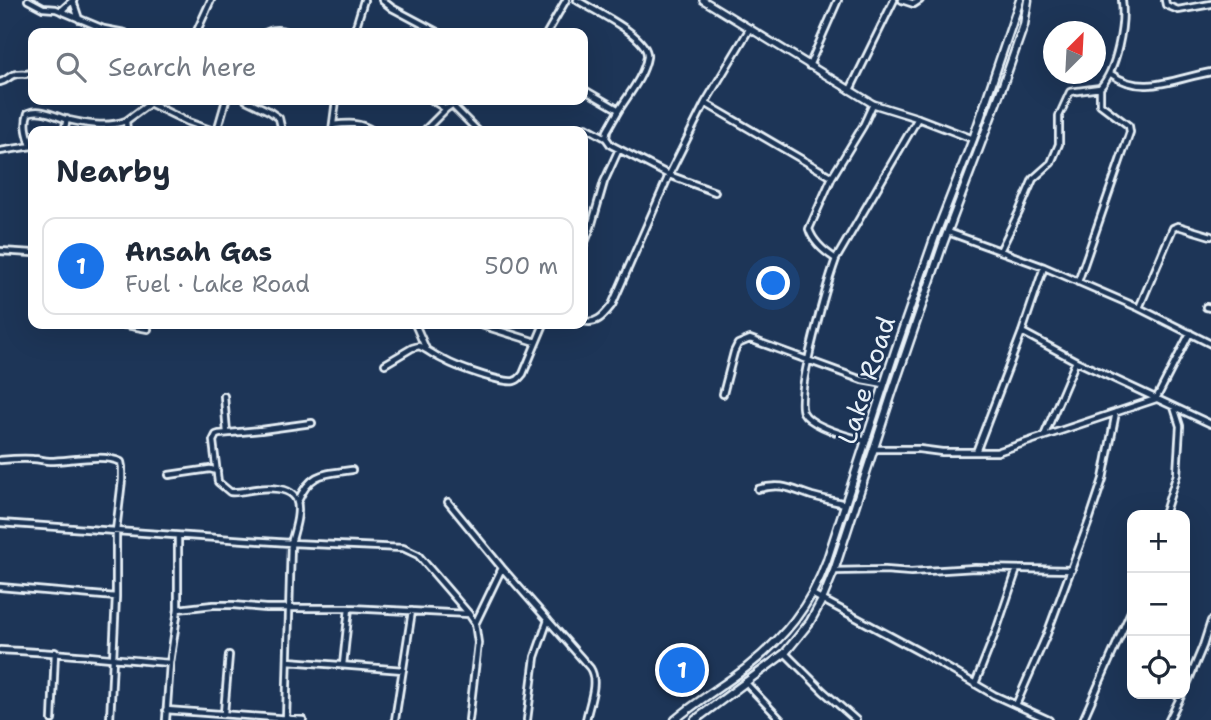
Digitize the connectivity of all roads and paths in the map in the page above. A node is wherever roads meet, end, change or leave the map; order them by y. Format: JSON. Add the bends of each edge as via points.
{"nodes":[{"id":1,"x":28,"y":0,"type":"edge"},
{"id":2,"x":211,"y":0,"type":"edge"},
{"id":3,"x":364,"y":0,"type":"edge"},
{"id":4,"x":382,"y":0,"type":"edge"},
{"id":5,"x":566,"y":0,"type":"edge"},
{"id":6,"x":576,"y":0,"type":"edge"},
{"id":7,"x":703,"y":0,"type":"edge"},
{"id":8,"x":838,"y":0,"type":"edge"},
{"id":9,"x":894,"y":0,"type":"edge"},
{"id":10,"x":902,"y":0,"type":"edge"},
{"id":11,"x":920,"y":0,"type":"edge"},
{"id":12,"x":1020,"y":0,"type":"edge"},
{"id":13,"x":1028,"y":0,"type":"edge"},
{"id":14,"x":1122,"y":0,"type":"edge"},
{"id":15,"x":1165,"y":0,"type":"edge"},
{"id":16,"x":73,"y":1,"type":"edge"},
{"id":17,"x":1211,"y":4,"type":"edge"},
{"id":18,"x":61,"y":11,"type":"junction"},
{"id":19,"x":79,"y":19,"type":"junction"},
{"id":20,"x":102,"y":28,"type":"edge"},
{"id":21,"x":198,"y":28,"type":"edge"},
{"id":22,"x":356,"y":28,"type":"edge"},
{"id":23,"x":430,"y":28,"type":"edge"},
{"id":24,"x":550,"y":28,"type":"edge"},
{"id":25,"x":750,"y":28,"type":"junction"},
{"id":26,"x":809,"y":66,"type":"junction"},
{"id":27,"x":1211,"y":72,"type":"edge"},
{"id":28,"x":28,"y":74,"type":"edge"},
{"id":29,"x":1111,"y":74,"type":"junction"},
{"id":30,"x":0,"y":82,"type":"edge"},
{"id":31,"x":1100,"y":88,"type":"junction"},
{"id":32,"x":849,"y":90,"type":"junction"},
{"id":33,"x":588,"y":92,"type":"edge"},
{"id":34,"x":705,"y":103,"type":"junction"},
{"id":35,"x":873,"y":104,"type":"junction"},
{"id":36,"x":148,"y":105,"type":"edge"},
{"id":37,"x":151,"y":105,"type":"edge"},
{"id":38,"x":224,"y":105,"type":"edge"},
{"id":39,"x":255,"y":105,"type":"edge"},
{"id":40,"x":335,"y":105,"type":"edge"},
{"id":41,"x":439,"y":105,"type":"edge"},
{"id":42,"x":452,"y":105,"type":"joint"},
{"id":43,"x":446,"y":110,"type":"junction"},
{"id":44,"x":619,"y":110,"type":"junction"},
{"id":45,"x":918,"y":118,"type":"junction"},
{"id":46,"x":67,"y":120,"type":"junction"},
{"id":47,"x":125,"y":121,"type":"junction"},
{"id":48,"x":65,"y":126,"type":"edge"},
{"id":49,"x":126,"y":126,"type":"edge"},
{"id":50,"x":200,"y":126,"type":"edge"},
{"id":51,"x":217,"y":126,"type":"edge"},
{"id":52,"x":281,"y":126,"type":"edge"},
{"id":53,"x":332,"y":126,"type":"edge"},
{"id":54,"x":338,"y":126,"type":"edge"},
{"id":55,"x":363,"y":126,"type":"edge"},
{"id":56,"x":429,"y":126,"type":"edge"},
{"id":57,"x":473,"y":126,"type":"edge"},
{"id":58,"x":588,"y":128,"type":"edge"},
{"id":59,"x":28,"y":134,"type":"edge"},
{"id":60,"x":606,"y":138,"type":"junction"},
{"id":61,"x":973,"y":139,"type":"junction"},
{"id":62,"x":28,"y":147,"type":"edge"},
{"id":63,"x":619,"y":149,"type":"junction"},
{"id":64,"x":0,"y":151,"type":"edge"},
{"id":65,"x":669,"y":175,"type":"junction"},
{"id":66,"x":832,"y":177,"type":"junction"},
{"id":67,"x":715,"y":192,"type":"dead end"},
{"id":68,"x":948,"y":232,"type":"junction"},
{"id":69,"x":588,"y":234,"type":"edge"},
{"id":70,"x":1211,"y":236,"type":"edge"},
{"id":71,"x":0,"y":251,"type":"edge"},
{"id":72,"x":1000,"y":251,"type":"junction"},
{"id":73,"x":28,"y":253,"type":"edge"},
{"id":74,"x":836,"y":259,"type":"junction"},
{"id":75,"x":1044,"y":267,"type":"junction"},
{"id":76,"x":1077,"y":282,"type":"junction"},
{"id":77,"x":1139,"y":308,"type":"junction"},
{"id":78,"x":588,"y":323,"type":"edge"},
{"id":79,"x":417,"y":329,"type":"edge"},
{"id":80,"x":494,"y":329,"type":"edge"},
{"id":81,"x":542,"y":329,"type":"edge"},
{"id":82,"x":1023,"y":332,"type":"junction"},
{"id":83,"x":1190,"y":333,"type":"junction"},
{"id":84,"x":537,"y":342,"type":"junction"},
{"id":85,"x":1211,"y":344,"type":"edge"},
{"id":86,"x":426,"y":349,"type":"junction"},
{"id":87,"x":809,"y":361,"type":"junction"},
{"id":88,"x":1076,"y":361,"type":"junction"},
{"id":89,"x":385,"y":365,"type":"dead end"},
{"id":90,"x":884,"y":384,"type":"junction"},
{"id":91,"x":723,"y":394,"type":"dead end"},
{"id":92,"x":224,"y":396,"type":"dead end"},
{"id":93,"x":1156,"y":399,"type":"junction"},
{"id":94,"x":1174,"y":407,"type":"junction"},
{"id":95,"x":1116,"y":412,"type":"junction"},
{"id":96,"x":312,"y":423,"type":"dead end"},
{"id":97,"x":1211,"y":424,"type":"edge"},
{"id":98,"x":227,"y":433,"type":"junction"},
{"id":99,"x":1044,"y":437,"type":"junction"},
{"id":100,"x":866,"y":441,"type":"junction"},
{"id":101,"x":874,"y":449,"type":"junction"},
{"id":102,"x":976,"y":452,"type":"junction"},
{"id":103,"x":0,"y":460,"type":"edge"},
{"id":104,"x":352,"y":470,"type":"dead end"},
{"id":105,"x":217,"y":471,"type":"junction"},
{"id":106,"x":170,"y":475,"type":"dead end"},
{"id":107,"x":758,"y":489,"type":"dead end"},
{"id":108,"x":298,"y":502,"type":"junction"},
{"id":109,"x":448,"y":502,"type":"dead end"},
{"id":110,"x":846,"y":504,"type":"junction"},
{"id":111,"x":1166,"y":510,"type":"edge"},
{"id":112,"x":0,"y":523,"type":"edge"},
{"id":113,"x":116,"y":531,"type":"junction"},
{"id":114,"x":178,"y":537,"type":"junction"},
{"id":115,"x":291,"y":544,"type":"junction"},
{"id":116,"x":502,"y":568,"type":"junction"},
{"id":117,"x":1017,"y":569,"type":"junction"},
{"id":118,"x":1072,"y":570,"type":"junction"},
{"id":119,"x":834,"y":571,"type":"junction"},
{"id":120,"x":0,"y":587,"type":"edge"},
{"id":121,"x":812,"y":594,"type":"junction"},
{"id":122,"x":116,"y":597,"type":"junction"},
{"id":123,"x":822,"y":600,"type":"junction"},
{"id":124,"x":178,"y":608,"type":"junction"},
{"id":125,"x":289,"y":608,"type":"junction"},
{"id":126,"x":349,"y":608,"type":"junction"},
{"id":127,"x":412,"y":611,"type":"junction"},
{"id":128,"x":469,"y":614,"type":"junction"},
{"id":129,"x":548,"y":620,"type":"junction"},
{"id":130,"x":1127,"y":620,"type":"edge"},
{"id":131,"x":1211,"y":621,"type":"edge"},
{"id":132,"x":475,"y":623,"type":"junction"},
{"id":133,"x":0,"y":650,"type":"edge"},
{"id":134,"x":55,"y":652,"type":"junction"},
{"id":135,"x":785,"y":653,"type":"junction"},
{"id":136,"x":229,"y":655,"type":"dead end"},
{"id":137,"x":113,"y":659,"type":"junction"},
{"id":138,"x":288,"y":661,"type":"junction"},
{"id":139,"x":170,"y":663,"type":"junction"},
{"id":140,"x":343,"y":665,"type":"junction"},
{"id":141,"x":403,"y":670,"type":"junction"},
{"id":142,"x":1190,"y":676,"type":"edge"},
{"id":143,"x":745,"y":682,"type":"junction"},
{"id":144,"x":975,"y":684,"type":"junction"},
{"id":145,"x":1180,"y":699,"type":"edge"},
{"id":146,"x":1016,"y":705,"type":"junction"},
{"id":147,"x":166,"y":710,"type":"junction"},
{"id":148,"x":224,"y":713,"type":"junction"},
{"id":149,"x":52,"y":720,"type":"edge"},
{"id":150,"x":110,"y":720,"type":"edge"},
{"id":151,"x":166,"y":720,"type":"edge"},
{"id":152,"x":286,"y":720,"type":"edge"},
{"id":153,"x":303,"y":720,"type":"edge"},
{"id":154,"x":395,"y":720,"type":"edge"},
{"id":155,"x":469,"y":720,"type":"edge"},
{"id":156,"x":527,"y":720,"type":"edge"},
{"id":157,"x":586,"y":720,"type":"edge"},
{"id":158,"x":675,"y":720,"type":"edge"},
{"id":159,"x":695,"y":720,"type":"edge"},
{"id":160,"x":782,"y":720,"type":"edge"},
{"id":161,"x":856,"y":720,"type":"edge"},
{"id":162,"x":1049,"y":720,"type":"edge"},
{"id":163,"x":1083,"y":720,"type":"edge"},
{"id":164,"x":1170,"y":720,"type":"edge"}],
"edges":[{"from":1,"to":18,"type":"street"},
{"from":2,"to":21,"type":"street"},
{"from":3,"to":22,"type":"street"},
{"from":4,"to":23,"type":"street"},
{"from":5,"to":24,"type":"street"},
{"from":6,"to":44,"type":"street","via":[[621,26],[647,49],[644,67]]},
{"from":7,"to":25,"type":"street"},
{"from":8,"to":26,"type":"street"},
{"from":9,"to":32,"type":"street"},
{"from":10,"to":11,"type":"street","via":[[914,4]]},
{"from":12,"to":61,"type":"main road","name":"Lake Road"},
{"from":13,"to":68,"type":"main road","name":"Lake Road","via":[[1024,25]]},
{"from":14,"to":29,"type":"street"},
{"from":15,"to":17,"type":"street","via":[[1178,10]]},
{"from":16,"to":18,"type":"street"},
{"from":16,"to":19,"type":"street"},
{"from":18,"to":19,"type":"street"},
{"from":19,"to":20,"type":"street"},
{"from":25,"to":26,"type":"street"},
{"from":25,"to":34,"type":"street"},
{"from":26,"to":32,"type":"street"},
{"from":27,"to":29,"type":"street","via":[[1154,85],[1126,84]]},
{"from":28,"to":30,"type":"street","via":[[15,74]]},
{"from":29,"to":31,"type":"street"},
{"from":31,"to":72,"type":"street","via":[[1070,92],[1059,116],[1059,144],[1052,163],[1033,179]]},
{"from":31,"to":76,"type":"street","via":[[1100,104],[1129,126],[1130,132]]},
{"from":32,"to":35,"type":"street"},
{"from":33,"to":44,"type":"street"},
{"from":34,"to":65,"type":"street"},
{"from":34,"to":66,"type":"street"},
{"from":35,"to":45,"type":"street"},
{"from":35,"to":66,"type":"street"},
{"from":36,"to":47,"type":"street"},
{"from":37,"to":50,"type":"street"},
{"from":38,"to":51,"type":"street"},
{"from":39,"to":52,"type":"street","via":[[279,118]]},
{"from":40,"to":53,"type":"street"},
{"from":41,"to":43,"type":"street"},
{"from":42,"to":43,"type":"street"},
{"from":42,"to":57,"type":"street"},
{"from":43,"to":56,"type":"street"},
{"from":44,"to":60,"type":"street"},
{"from":45,"to":61,"type":"street"},
{"from":45,"to":74,"type":"street"},
{"from":46,"to":47,"type":"street","via":[[109,126]]},
{"from":46,"to":48,"type":"street"},
{"from":46,"to":59,"type":"street","via":[[33,111],[28,113]]},
{"from":47,"to":49,"type":"street"},
{"from":54,"to":55,"type":"street"},
{"from":58,"to":60,"type":"street"},
{"from":60,"to":63,"type":"street"},
{"from":61,"to":90,"type":"main road","name":"Lake Road"},
{"from":62,"to":64,"type":"street"},
{"from":63,"to":65,"type":"street"},
{"from":63,"to":69,"type":"street"},
{"from":65,"to":67,"type":"street"},
{"from":65,"to":78,"type":"street","via":[[612,305],[598,320]]},
{"from":66,"to":74,"type":"street","via":[[810,229],[811,236]]},
{"from":68,"to":72,"type":"street"},
{"from":68,"to":101,"type":"main road","name":"Lake Road"},
{"from":70,"to":77,"type":"street","via":[[1173,228]]},
{"from":71,"to":73,"type":"street"},
{"from":72,"to":75,"type":"street"},
{"from":74,"to":87,"type":"street"},
{"from":75,"to":76,"type":"street"},
{"from":75,"to":82,"type":"street"},
{"from":76,"to":77,"type":"street"},
{"from":77,"to":83,"type":"street"},
{"from":79,"to":86,"type":"street"},
{"from":80,"to":84,"type":"street"},
{"from":81,"to":84,"type":"street"},
{"from":82,"to":88,"type":"street"},
{"from":82,"to":102,"type":"street"},
{"from":83,"to":85,"type":"street"},
{"from":83,"to":93,"type":"street"},
{"from":84,"to":86,"type":"street","via":[[523,374],[514,381],[471,371]]},
{"from":86,"to":89,"type":"street","via":[[412,348]]},
{"from":87,"to":90,"type":"street"},
{"from":87,"to":91,"type":"street","via":[[744,340],[734,352]]},
{"from":87,"to":100,"type":"street","via":[[804,414],[815,424]]},
{"from":88,"to":93,"type":"street"},
{"from":88,"to":99,"type":"street"},
{"from":90,"to":100,"type":"main road","name":"Lake Road"},
{"from":92,"to":98,"type":"street"},
{"from":93,"to":94,"type":"street"},
{"from":93,"to":95,"type":"street"},
{"from":94,"to":97,"type":"street"},
{"from":94,"to":111,"type":"street","via":[[1180,426],[1177,474]]},
{"from":95,"to":99,"type":"street"},
{"from":95,"to":118,"type":"street","via":[[1103,479]]},
{"from":96,"to":98,"type":"street"},
{"from":98,"to":105,"type":"street","via":[[214,438]]},
{"from":99,"to":102,"type":"street","via":[[997,452]]},
{"from":100,"to":110,"type":"main road","name":"Lake Road"},
{"from":101,"to":102,"type":"street"},
{"from":101,"to":119,"type":"main road","name":"Lake Road"},
{"from":103,"to":113,"type":"street","via":[[108,458],[121,462]]},
{"from":104,"to":108,"type":"street","via":[[315,478]]},
{"from":105,"to":106,"type":"street"},
{"from":105,"to":108,"type":"street","via":[[218,482],[230,492],[276,488],[294,495]]},
{"from":107,"to":110,"type":"street","via":[[789,487]]},
{"from":108,"to":115,"type":"street"},
{"from":109,"to":116,"type":"street"},
{"from":110,"to":121,"type":"main road","name":"Lake Road"},
{"from":112,"to":113,"type":"street"},
{"from":113,"to":114,"type":"street"},
{"from":113,"to":122,"type":"street"},
{"from":114,"to":115,"type":"street"},
{"from":114,"to":124,"type":"street"},
{"from":115,"to":125,"type":"street"},
{"from":115,"to":128,"type":"street","via":[[411,550]]},
{"from":116,"to":129,"type":"street"},
{"from":116,"to":132,"type":"street"},
{"from":117,"to":118,"type":"street"},
{"from":117,"to":119,"type":"street"},
{"from":117,"to":144,"type":"street"},
{"from":118,"to":146,"type":"street"},
{"from":119,"to":123,"type":"main road","name":"Lake Road"},
{"from":120,"to":122,"type":"street"},
{"from":121,"to":123,"type":"street"},
{"from":121,"to":158,"type":"main road","name":"Lake Road","via":[[770,647]]},
{"from":122,"to":137,"type":"street"},
{"from":123,"to":135,"type":"main road","name":"Lake Road"},
{"from":123,"to":144,"type":"street"},
{"from":124,"to":125,"type":"street"},
{"from":124,"to":139,"type":"street"},
{"from":125,"to":126,"type":"street"},
{"from":125,"to":138,"type":"street"},
{"from":126,"to":127,"type":"street"},
{"from":126,"to":140,"type":"street"},
{"from":127,"to":128,"type":"street"},
{"from":127,"to":141,"type":"street"},
{"from":128,"to":132,"type":"street"},
{"from":129,"to":156,"type":"street","via":[[535,657]]},
{"from":129,"to":157,"type":"street","via":[[594,674]]},
{"from":130,"to":163,"type":"street"},
{"from":131,"to":142,"type":"street"},
{"from":132,"to":155,"type":"street","via":[[478,643]]},
{"from":133,"to":134,"type":"street"},
{"from":134,"to":137,"type":"street"},
{"from":134,"to":149,"type":"street"},
{"from":135,"to":143,"type":"main road","name":"Lake Road"},
{"from":135,"to":161,"type":"street"},
{"from":136,"to":148,"type":"street"},
{"from":137,"to":139,"type":"street"},
{"from":137,"to":150,"type":"street"},
{"from":138,"to":140,"type":"street"},
{"from":138,"to":152,"type":"street"},
{"from":139,"to":147,"type":"street"},
{"from":140,"to":141,"type":"street"},
{"from":141,"to":154,"type":"street"},
{"from":143,"to":159,"type":"main road","name":"Lake Road"},
{"from":143,"to":160,"type":"street"},
{"from":144,"to":146,"type":"street"},
{"from":145,"to":164,"type":"street"},
{"from":146,"to":162,"type":"street"},
{"from":147,"to":148,"type":"street"},
{"from":147,"to":151,"type":"street"},
{"from":148,"to":152,"type":"street"},
{"from":152,"to":153,"type":"street"}]}
